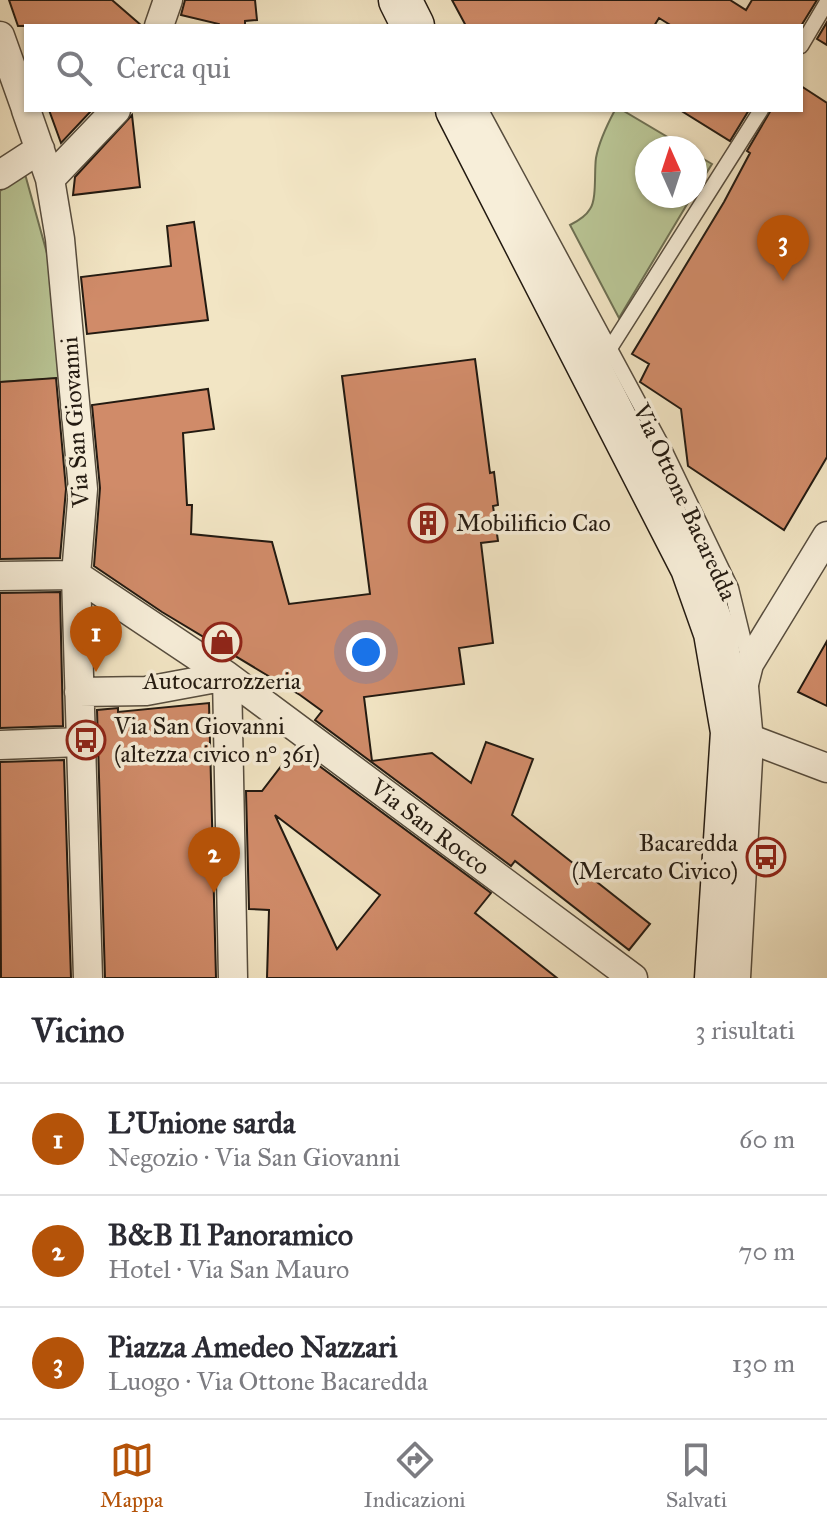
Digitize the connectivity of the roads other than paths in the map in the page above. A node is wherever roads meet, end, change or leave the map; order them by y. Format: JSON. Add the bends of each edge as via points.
{"nodes":[{"id":1,"x":168,"y":0,"type":"edge"},
{"id":2,"x":400,"y":0,"type":"edge"},
{"id":3,"x":827,"y":2,"type":"edge"},
{"id":4,"x":160,"y":24,"type":"edge"},
{"id":5,"x":412,"y":24,"type":"edge"},
{"id":6,"x":0,"y":36,"type":"edge"},
{"id":7,"x":803,"y":43,"type":"edge"},
{"id":8,"x":24,"y":103,"type":"edge"},
{"id":9,"x":27,"y":112,"type":"edge"},
{"id":10,"x":114,"y":112,"type":"edge"},
{"id":11,"x":458,"y":112,"type":"edge"},
{"id":12,"x":482,"y":112,"type":"edge"},
{"id":13,"x":760,"y":112,"type":"edge"},
{"id":14,"x":40,"y":149,"type":"junction"},
{"id":15,"x":0,"y":175,"type":"edge"},
{"id":16,"x":50,"y":179,"type":"junction"},
{"id":17,"x":602,"y":362,"type":"junction"},
{"id":18,"x":827,"y":536,"type":"edge"},
{"id":19,"x":76,"y":575,"type":"junction"},
{"id":20,"x":0,"y":576,"type":"edge"},
{"id":21,"x":749,"y":664,"type":"junction"},
{"id":22,"x":227,"y":676,"type":"junction"},
{"id":23,"x":79,"y":692,"type":"junction"},
{"id":24,"x":744,"y":736,"type":"junction"},
{"id":25,"x":80,"y":742,"type":"junction"},
{"id":26,"x":0,"y":745,"type":"edge"},
{"id":27,"x":827,"y":768,"type":"edge"},
{"id":28,"x":88,"y":978,"type":"edge"},
{"id":29,"x":233,"y":978,"type":"edge"},
{"id":30,"x":633,"y":978,"type":"edge"},
{"id":31,"x":716,"y":978,"type":"edge"},
{"id":32,"x":743,"y":978,"type":"edge"}],
"edges":[{"from":1,"to":4,"type":"street"},
{"from":2,"to":5,"type":"street"},
{"from":3,"to":7,"type":"lane"},
{"from":6,"to":8,"type":"street","name":"Via San Giovanni"},
{"from":9,"to":14,"type":"street","name":"Via San Giovanni"},
{"from":10,"to":16,"type":"street"},
{"from":11,"to":17,"type":"street","name":"Via Ottone Bacaredda"},
{"from":12,"to":17,"type":"lane","name":"Via Ottone Bacaredda"},
{"from":13,"to":17,"type":"lane"},
{"from":14,"to":15,"type":"street"},
{"from":14,"to":16,"type":"street","name":"Via San Giovanni"},
{"from":16,"to":19,"type":"street","name":"Via San Giovanni","via":[[83,489]]},
{"from":17,"to":21,"type":"lane","name":"Via Ottone Bacaredda","via":[[665,451],[731,588]]},
{"from":17,"to":24,"type":"street","name":"Via Ottone Bacaredda","via":[[692,568]]},
{"from":18,"to":21,"type":"street"},
{"from":19,"to":20,"type":"street"},
{"from":19,"to":22,"type":"street","name":"Via San Rocco"},
{"from":19,"to":23,"type":"street","name":"Via San Giovanni"},
{"from":21,"to":24,"type":"street"},
{"from":22,"to":23,"type":"street","via":[[146,691]]},
{"from":22,"to":29,"type":"street"},
{"from":22,"to":30,"type":"street","name":"Via San Rocco"},
{"from":23,"to":25,"type":"street","name":"Via San Giovanni"},
{"from":24,"to":27,"type":"street"},
{"from":24,"to":31,"type":"street","name":"Via Ottone Bacaredda"},
{"from":24,"to":32,"type":"lane","name":"Via Ottone Bacaredda"},
{"from":25,"to":26,"type":"street"},
{"from":25,"to":28,"type":"street","name":"Via San Giovanni"}]}
